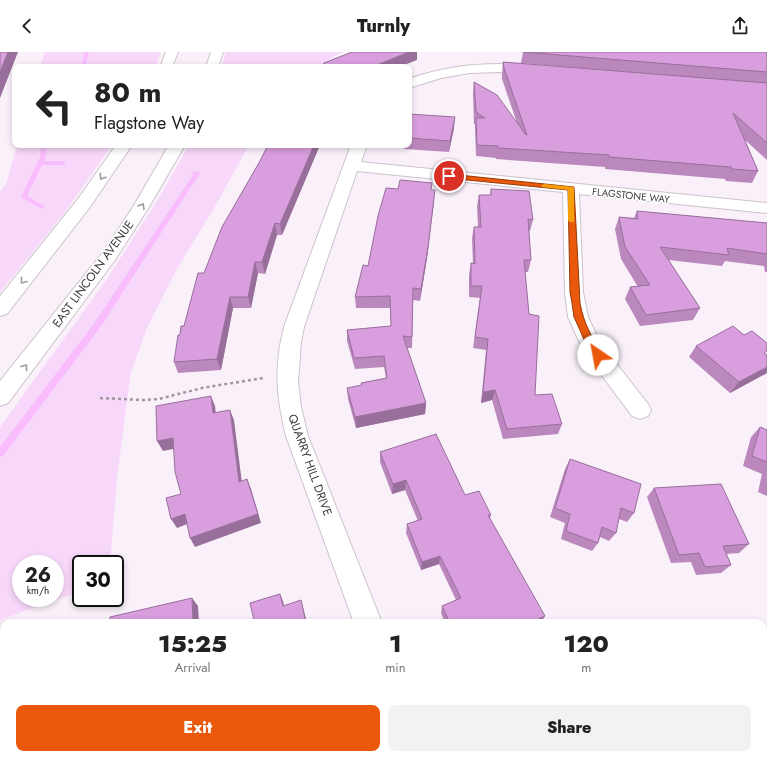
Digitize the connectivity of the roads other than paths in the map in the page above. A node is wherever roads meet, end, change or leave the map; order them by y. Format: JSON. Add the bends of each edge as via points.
{"nodes":[{"id":1,"x":172,"y":52,"type":"edge"},
{"id":2,"x":217,"y":52,"type":"edge"},
{"id":3,"x":167,"y":64,"type":"edge"},
{"id":4,"x":213,"y":64,"type":"edge"},
{"id":5,"x":547,"y":71,"type":"edge"},
{"id":6,"x":412,"y":83,"type":"edge"},
{"id":7,"x":122,"y":148,"type":"edge"},
{"id":8,"x":176,"y":148,"type":"edge"},
{"id":9,"x":358,"y":148,"type":"edge"},
{"id":10,"x":351,"y":166,"type":"junction"},
{"id":11,"x":571,"y":189,"type":"junction"},
{"id":12,"x":767,"y":208,"type":"edge"},
{"id":13,"x":0,"y":309,"type":"edge"},
{"id":14,"x":0,"y":397,"type":"edge"},
{"id":15,"x":640,"y":410,"type":"dead end"},
{"id":16,"x":366,"y":619,"type":"edge"}],
"edges":[{"from":1,"to":3,"type":"street"},
{"from":2,"to":4,"type":"street"},
{"from":5,"to":6,"type":"street","via":[[469,68],[444,72]]},
{"from":7,"to":13,"type":"street","one_way":true,"via":[[84,203]]},
{"from":14,"to":8,"type":"street","name":"EAST LINCOLN AVENUE","one_way":true,"via":[[109,256],[142,207]]},
{"from":9,"to":10,"type":"street","name":"QUARRY HILL DRIVE"},
{"from":10,"to":11,"type":"street","name":"FLAGSTONE WAY"},
{"from":10,"to":16,"type":"street","name":"QUARRY HILL DRIVE","via":[[294,327],[286,378],[297,436]]},
{"from":11,"to":12,"type":"street","name":"FLAGSTONE WAY"},
{"from":11,"to":15,"type":"street","via":[[574,292],[578,317],[588,340]]}]}
